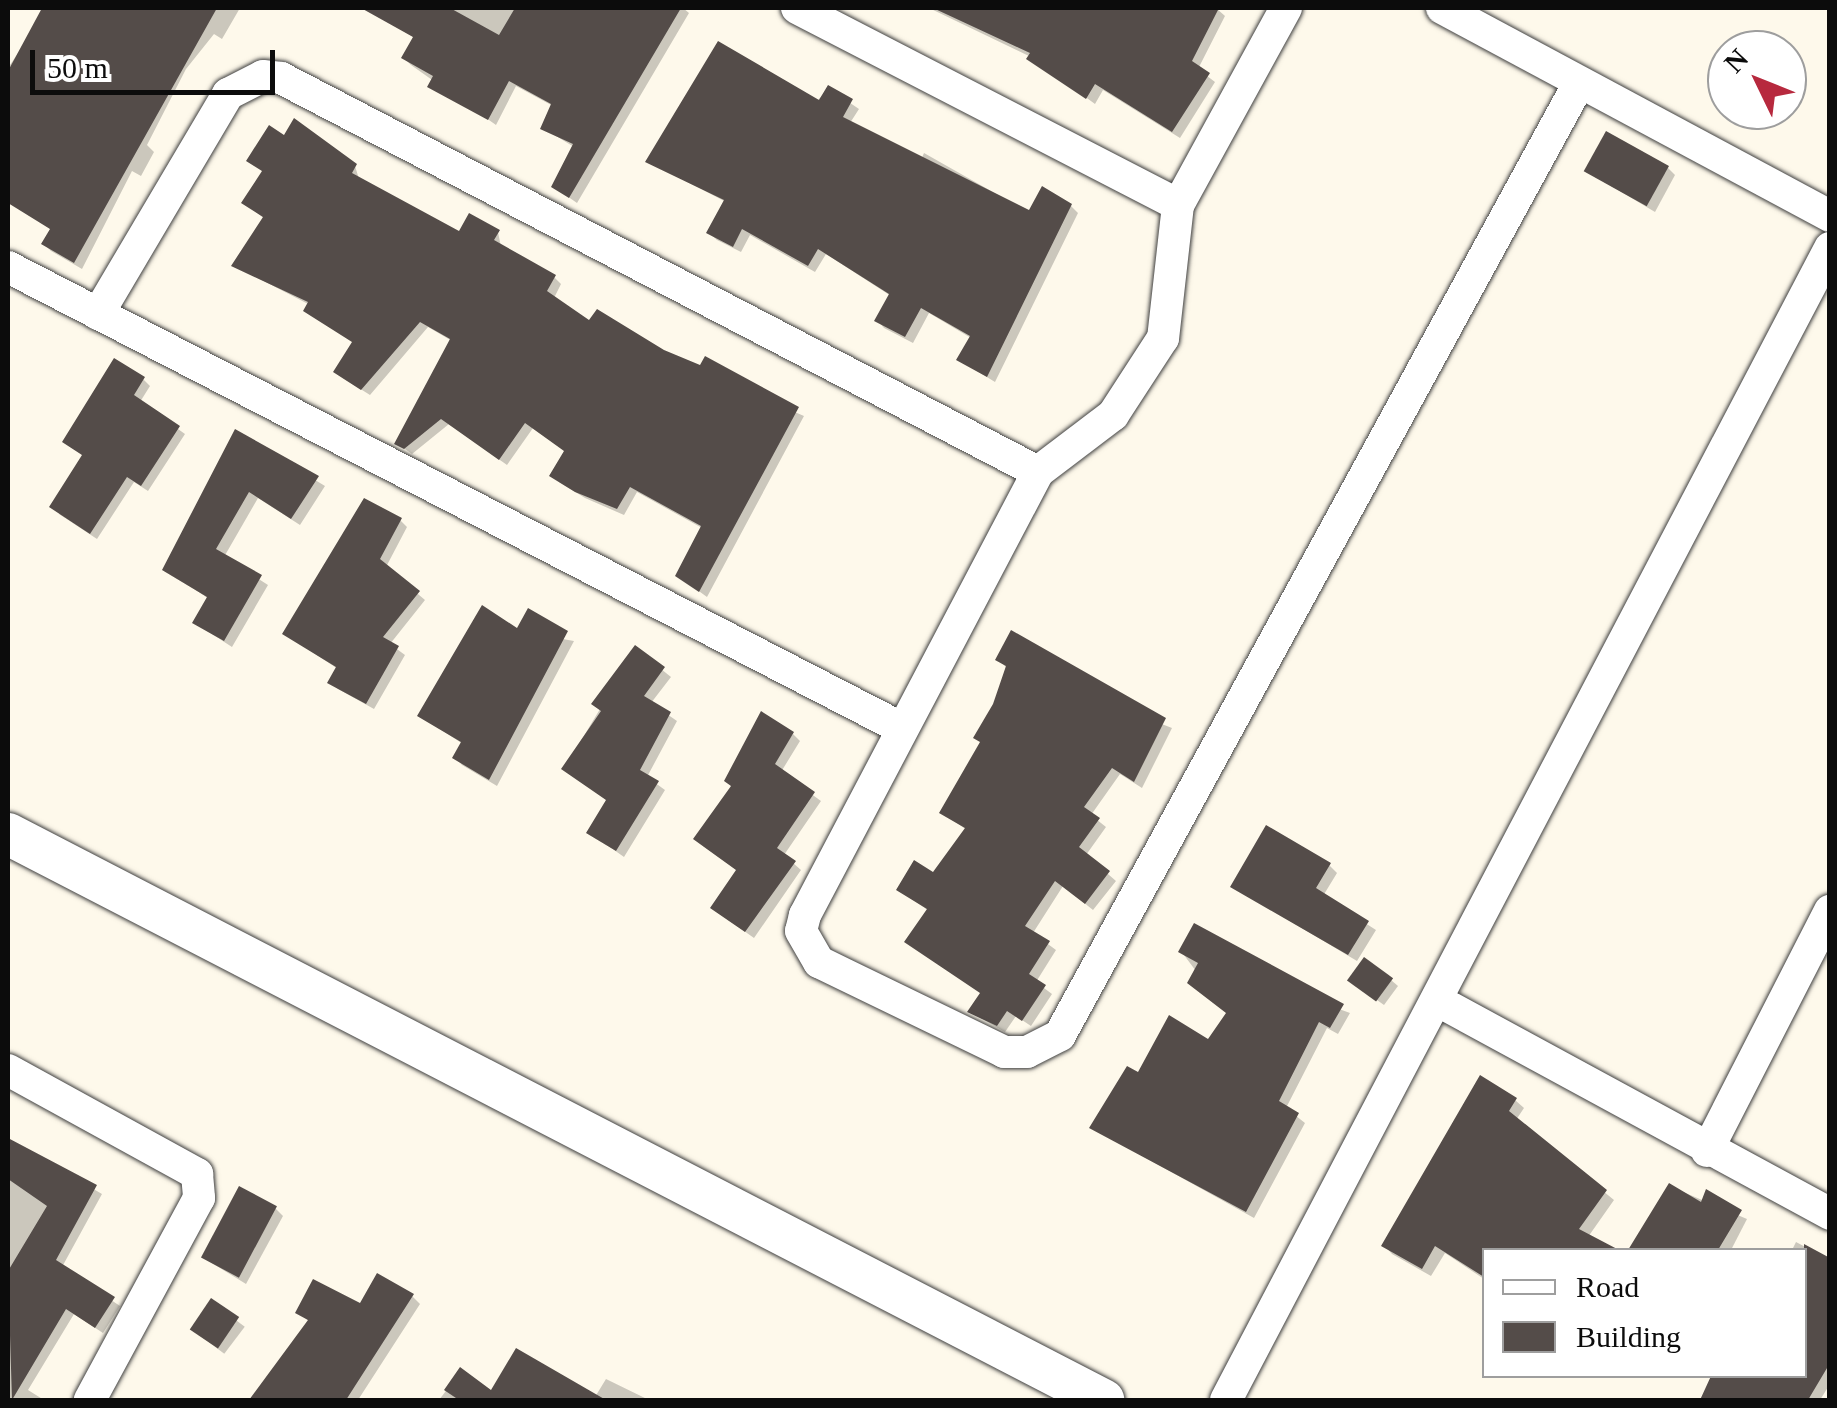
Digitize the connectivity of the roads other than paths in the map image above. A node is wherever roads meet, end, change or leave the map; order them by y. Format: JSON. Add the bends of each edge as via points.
{"nodes":[{"id":1,"x":797,"y":8,"type":"edge"},
{"id":2,"x":1286,"y":8,"type":"edge"},
{"id":3,"x":1442,"y":8,"type":"edge"},
{"id":4,"x":1580,"y":84,"type":"junction"},
{"id":5,"x":1178,"y":205,"type":"junction"},
{"id":6,"x":1830,"y":216,"type":"edge"},
{"id":7,"x":1830,"y":248,"type":"edge"},
{"id":8,"x":8,"y":268,"type":"edge"},
{"id":9,"x":98,"y":314,"type":"junction"},
{"id":10,"x":1038,"y":472,"type":"junction"},
{"id":11,"x":901,"y":728,"type":"junction"},
{"id":12,"x":8,"y":834,"type":"edge"},
{"id":13,"x":1830,"y":912,"type":"edge"},
{"id":14,"x":1440,"y":1002,"type":"junction"},
{"id":15,"x":8,"y":1070,"type":"edge"},
{"id":16,"x":1707,"y":1150,"type":"junction"},
{"id":17,"x":1830,"y":1214,"type":"edge"},
{"id":18,"x":103,"y":1396,"type":"edge"},
{"id":19,"x":1103,"y":1400,"type":"edge"},
{"id":20,"x":1226,"y":1400,"type":"edge"}],
"edges":[{"from":1,"to":5,"type":"street"},
{"from":2,"to":5,"type":"street"},
{"from":3,"to":4,"type":"street"},
{"from":4,"to":6,"type":"street"},
{"from":4,"to":11,"type":"street","via":[[1046,1045],[1004,1052],[807,949],[805,915]]},
{"from":5,"to":10,"type":"street","via":[[1163,338],[1113,414]]},
{"from":7,"to":14,"type":"street"},
{"from":8,"to":9,"type":"street"},
{"from":9,"to":10,"type":"street","via":[[228,94],[263,76],[282,78]]},
{"from":9,"to":11,"type":"street"},
{"from":10,"to":11,"type":"street"},
{"from":12,"to":19,"type":"street"},
{"from":13,"to":16,"type":"street"},
{"from":14,"to":16,"type":"street"},
{"from":14,"to":20,"type":"street"},
{"from":15,"to":18,"type":"street","via":[[197,1174],[199,1198]]},
{"from":16,"to":17,"type":"street"}]}
